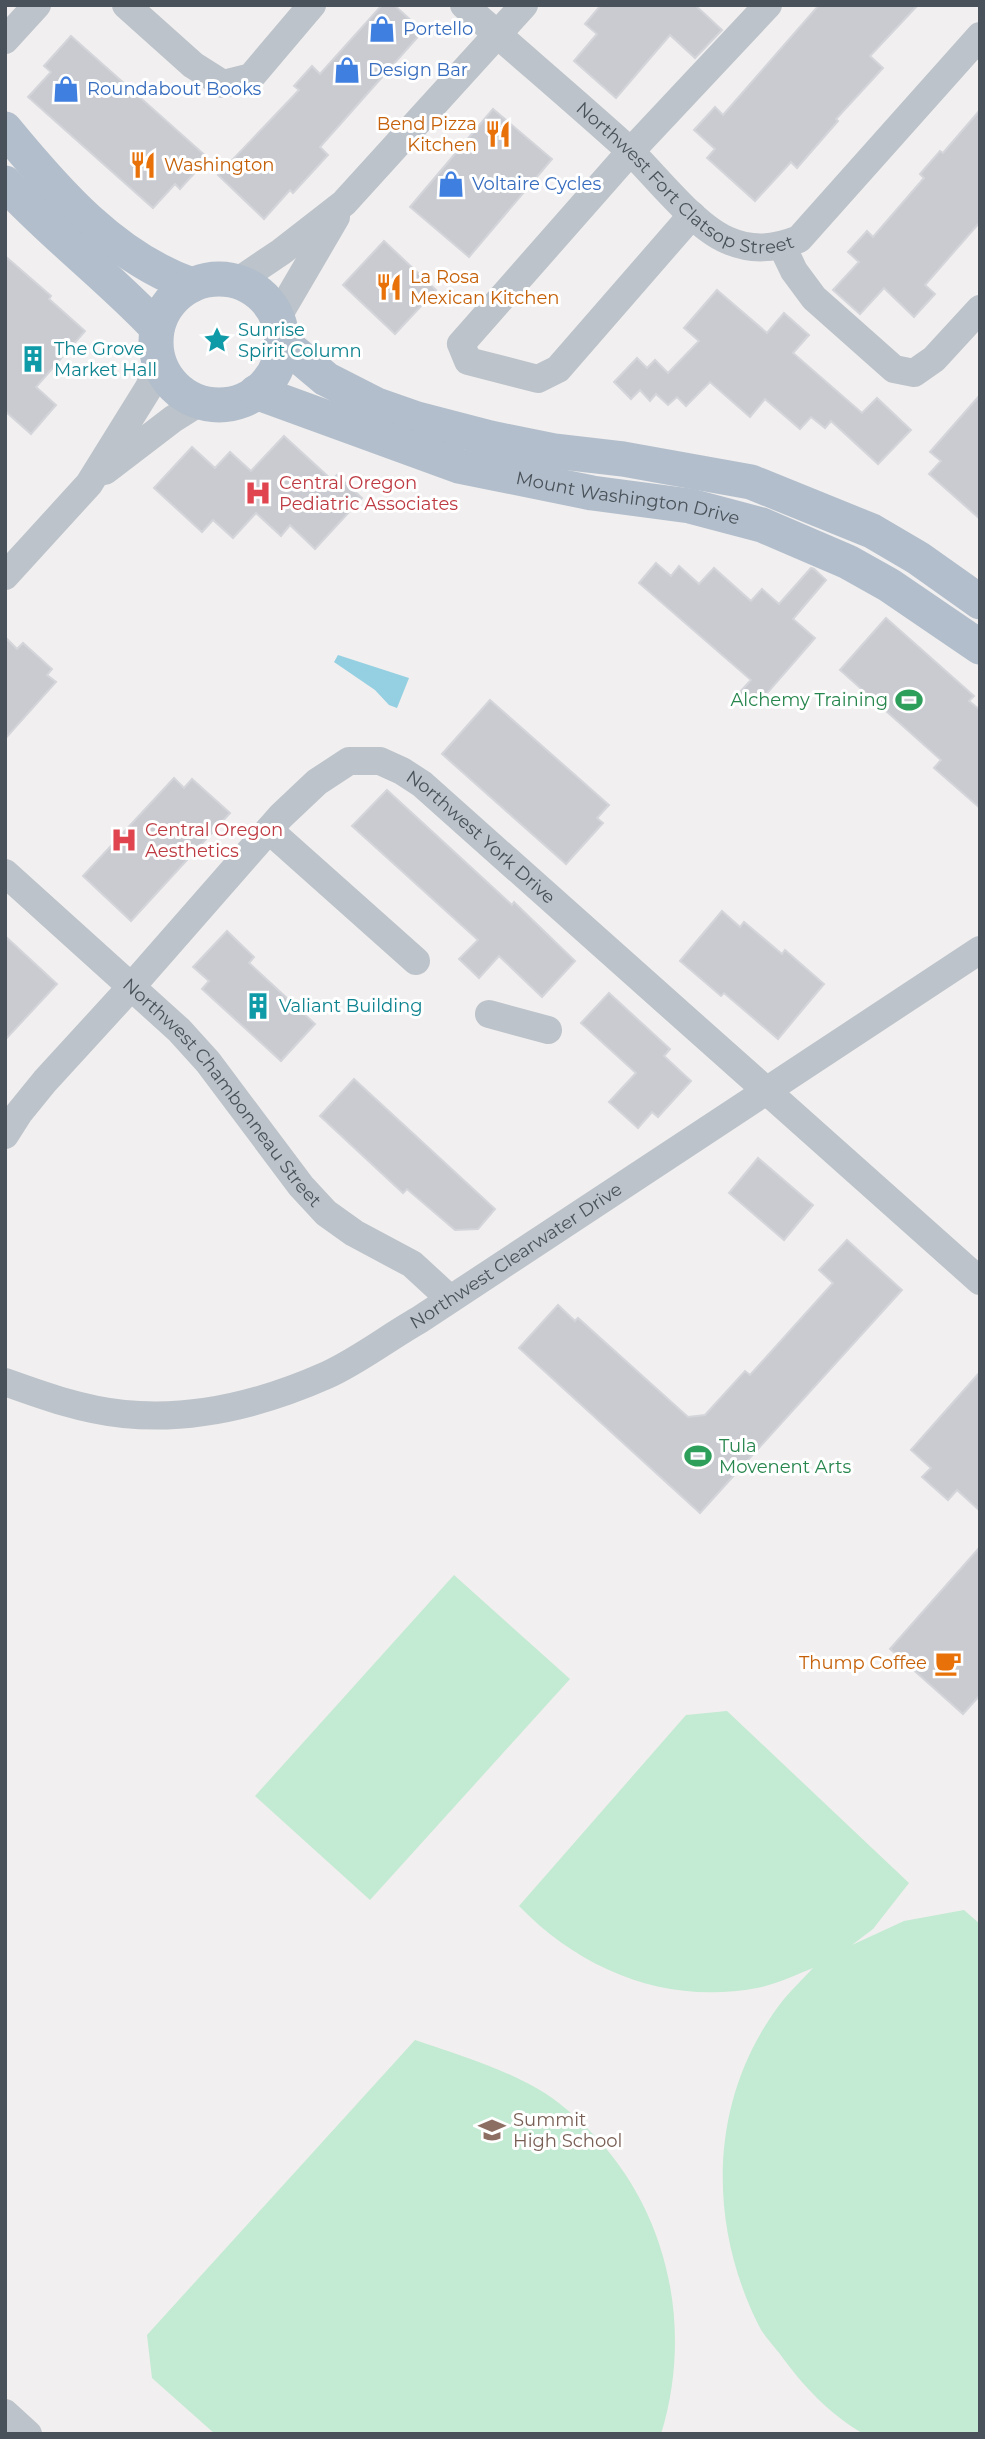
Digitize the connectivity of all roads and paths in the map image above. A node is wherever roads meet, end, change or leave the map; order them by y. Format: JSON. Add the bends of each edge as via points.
{"nodes":[{"id":1,"x":37,"y":5,"type":"edge"},
{"id":2,"x":125,"y":5,"type":"edge"},
{"id":3,"x":312,"y":5,"type":"edge"},
{"id":4,"x":464,"y":5,"type":"edge"},
{"id":5,"x":524,"y":5,"type":"edge"},
{"id":6,"x":768,"y":5,"type":"edge"},
{"id":7,"x":497,"y":34,"type":"junction"},
{"id":8,"x":980,"y":36,"type":"edge"},
{"id":9,"x":5,"y":40,"type":"edge"},
{"id":10,"x":5,"y":129,"type":"edge"},
{"id":11,"x":630,"y":152,"type":"junction"},
{"id":12,"x":5,"y":183,"type":"edge"},
{"id":13,"x":344,"y":203,"type":"junction"},
{"id":14,"x":692,"y":215,"type":"junction"},
{"id":15,"x":782,"y":246,"type":"junction"},
{"id":16,"x":238,"y":282,"type":"junction"},
{"id":17,"x":192,"y":285,"type":"junction"},
{"id":18,"x":980,"y":309,"type":"edge"},
{"id":19,"x":157,"y":328,"type":"junction"},
{"id":20,"x":279,"y":330,"type":"junction"},
{"id":21,"x":160,"y":364,"type":"junction"},
{"id":22,"x":256,"y":392,"type":"junction"},
{"id":23,"x":200,"y":402,"type":"junction"},
{"id":24,"x":89,"y":484,"type":"junction"},
{"id":25,"x":5,"y":576,"type":"edge"},
{"id":26,"x":976,"y":591,"type":"edge"},
{"id":27,"x":980,"y":647,"type":"edge"},
{"id":28,"x":269,"y":831,"type":"junction"},
{"id":29,"x":5,"y":873,"type":"edge"},
{"id":30,"x":980,"y":950,"type":"edge"},
{"id":31,"x":416,"y":961,"type":"dead end"},
{"id":32,"x":132,"y":986,"type":"junction"},
{"id":33,"x":489,"y":1014,"type":"dead end"},
{"id":34,"x":548,"y":1030,"type":"dead end"},
{"id":35,"x":768,"y":1091,"type":"junction"},
{"id":36,"x":5,"y":1135,"type":"edge"},
{"id":37,"x":980,"y":1281,"type":"edge"},
{"id":38,"x":450,"y":1299,"type":"junction"},
{"id":39,"x":5,"y":1382,"type":"edge"},
{"id":40,"x":5,"y":2413,"type":"edge"},
{"id":41,"x":29,"y":2434,"type":"edge"}],
"edges":[{"from":1,"to":9,"type":"street"},
{"from":2,"to":3,"type":"street","via":[[193,65],[223,84],[251,77]]},
{"from":4,"to":7,"type":"street","name":"Northwest Fort Clatsop Street"},
{"from":5,"to":7,"type":"street"},
{"from":6,"to":11,"type":"street"},
{"from":7,"to":11,"type":"street","name":"Northwest Fort Clatsop Street"},
{"from":7,"to":13,"type":"street"},
{"from":8,"to":15,"type":"street","name":"Northwest Fort Clatsop Street","via":[[799,239]]},
{"from":10,"to":17,"type":"main road","via":[[107,236],[150,267]]},
{"from":11,"to":14,"type":"street","name":"Northwest Fort Clatsop Street"},
{"from":11,"to":14,"type":"street","via":[[461,344],[468,361],[538,379],[558,369]]},
{"from":12,"to":19,"type":"main road"},
{"from":13,"to":16,"type":"street"},
{"from":13,"to":20,"type":"street"},
{"from":14,"to":15,"type":"street","name":"Northwest Fort Clatsop Street","via":[[725,240],[755,249]]},
{"from":15,"to":18,"type":"street","via":[[814,298],[894,369],[914,373],[934,359]]},
{"from":16,"to":17,"type":"main road","via":[[213,279]]},
{"from":16,"to":20,"type":"main road","via":[[262,295]]},
{"from":17,"to":19,"type":"main road","via":[[169,303]]},
{"from":19,"to":21,"type":"main road"},
{"from":20,"to":22,"type":"main road","via":[[275,370]]},
{"from":20,"to":26,"type":"main road","name":"Mount Washington Drive","via":[[326,379],[377,405],[490,439],[751,482],[872,531]]},
{"from":21,"to":23,"type":"main road","via":[[175,387]]},
{"from":21,"to":24,"type":"street"},
{"from":22,"to":23,"type":"main road","via":[[228,404]]},
{"from":22,"to":27,"type":"main road","name":"Mount Washington Drive","via":[[459,466],[592,493],[690,506],[762,526],[889,584]]},
{"from":23,"to":24,"type":"street"},
{"from":24,"to":25,"type":"street"},
{"from":28,"to":31,"type":"street"},
{"from":28,"to":32,"type":"street","name":"Northwest York Drive"},
{"from":28,"to":35,"type":"street","name":"Northwest York Drive","via":[[317,782],[349,761],[380,761],[402,771]]},
{"from":29,"to":32,"type":"street","name":"Northwest Chambonneau Street"},
{"from":30,"to":35,"type":"street","name":"Northwest Clearwater Drive"},
{"from":32,"to":36,"type":"street","name":"Northwest York Drive","via":[[45,1081]]},
{"from":32,"to":38,"type":"street","name":"Northwest Chambonneau Street","via":[[208,1062],[326,1213],[412,1264]]},
{"from":33,"to":34,"type":"street"},
{"from":35,"to":37,"type":"street","name":"Northwest York Drive"},
{"from":35,"to":38,"type":"street","name":"Northwest Clearwater Drive"},
{"from":38,"to":39,"type":"street","name":"Northwest Clearwater Drive","via":[[328,1374],[252,1402],[189,1415],[124,1414],[59,1401]]},
{"from":40,"to":41,"type":"street"}]}
